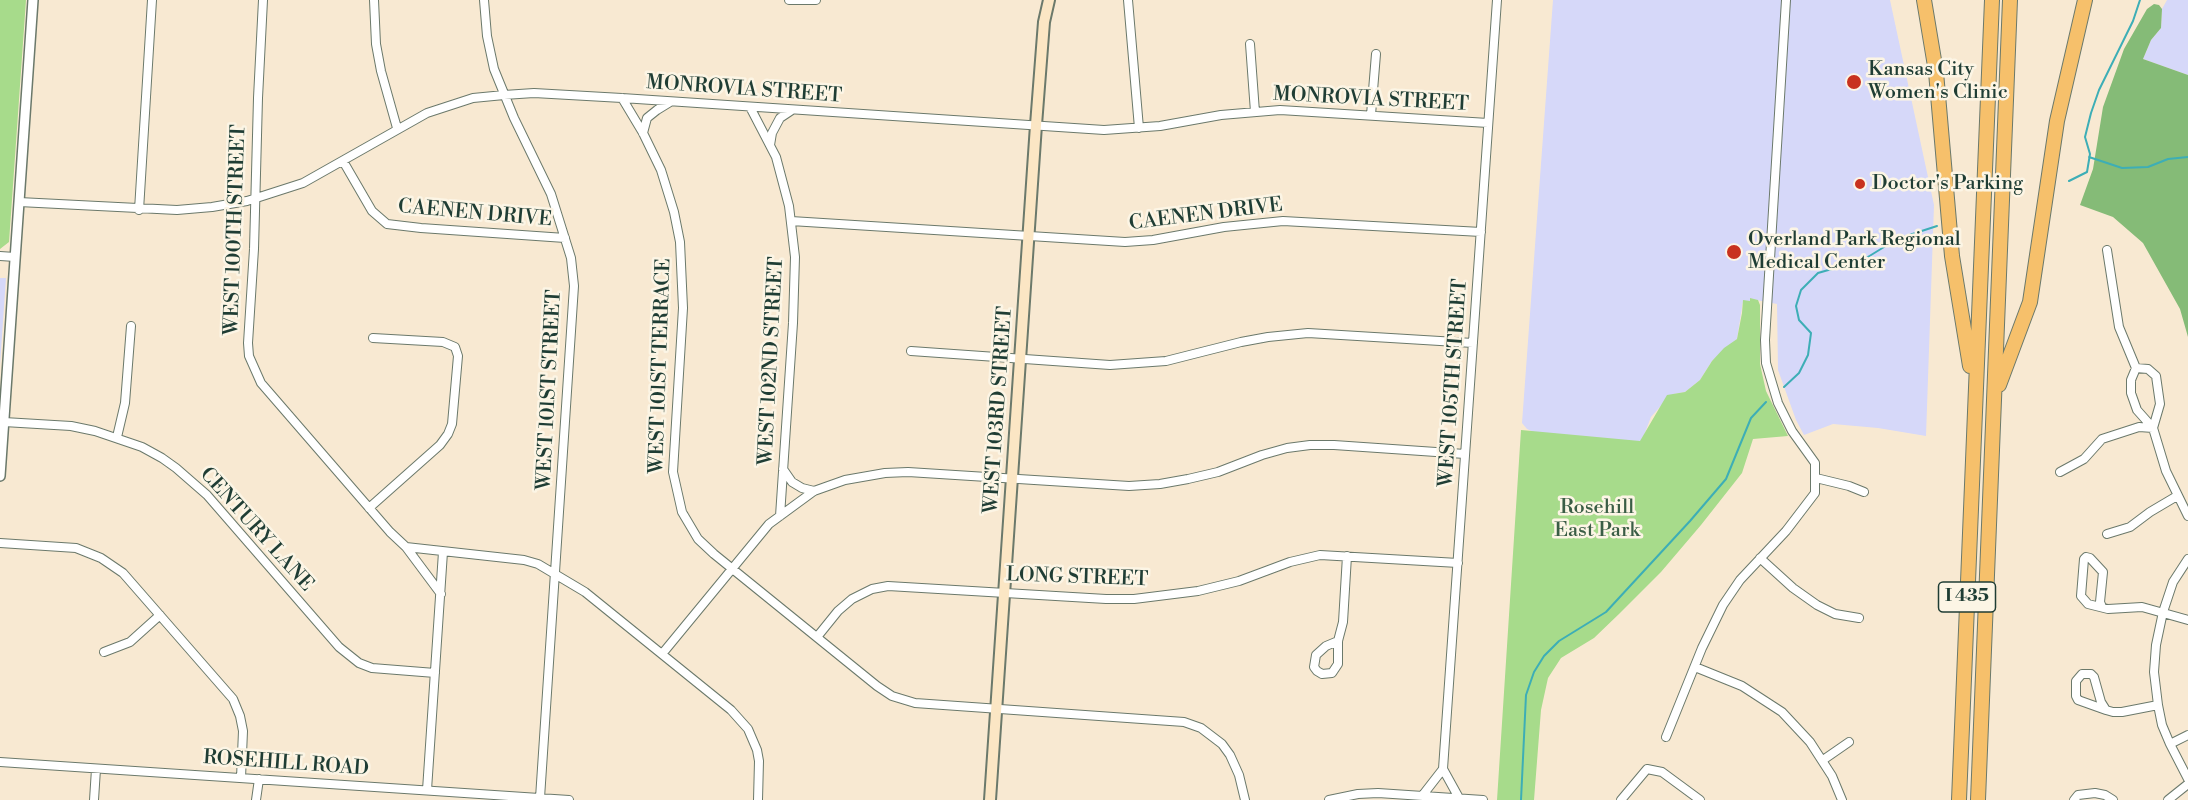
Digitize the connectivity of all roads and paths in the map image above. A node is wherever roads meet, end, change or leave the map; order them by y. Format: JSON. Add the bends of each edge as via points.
{"nodes":[{"id":1,"x":33,"y":0,"type":"edge"},
{"id":2,"x":152,"y":0,"type":"edge"},
{"id":3,"x":263,"y":0,"type":"edge"},
{"id":4,"x":374,"y":0,"type":"edge"},
{"id":5,"x":484,"y":0,"type":"edge"},
{"id":6,"x":789,"y":0,"type":"edge"},
{"id":7,"x":816,"y":0,"type":"edge"},
{"id":8,"x":1042,"y":0,"type":"edge"},
{"id":9,"x":1049,"y":0,"type":"edge"},
{"id":10,"x":1128,"y":0,"type":"edge"},
{"id":11,"x":1497,"y":0,"type":"edge"},
{"id":12,"x":1786,"y":0,"type":"edge"},
{"id":13,"x":1924,"y":0,"type":"edge"},
{"id":14,"x":1992,"y":0,"type":"edge"},
{"id":15,"x":2010,"y":0,"type":"edge"},
{"id":16,"x":2085,"y":0,"type":"edge"},
{"id":17,"x":1044,"y":22,"type":"junction"},
{"id":18,"x":1250,"y":44,"type":"dead end"},
{"id":19,"x":1376,"y":54,"type":"dead end"},
{"id":20,"x":504,"y":95,"type":"junction"},
{"id":21,"x":621,"y":98,"type":"junction"},
{"id":22,"x":670,"y":102,"type":"junction"},
{"id":23,"x":750,"y":107,"type":"junction"},
{"id":24,"x":792,"y":110,"type":"junction"},
{"id":25,"x":1255,"y":112,"type":"junction"},
{"id":26,"x":1371,"y":115,"type":"junction"},
{"id":27,"x":1488,"y":123,"type":"junction"},
{"id":28,"x":1036,"y":125,"type":"junction"},
{"id":29,"x":397,"y":128,"type":"junction"},
{"id":30,"x":1139,"y":128,"type":"junction"},
{"id":31,"x":643,"y":133,"type":"junction"},
{"id":32,"x":770,"y":147,"type":"junction"},
{"id":33,"x":343,"y":161,"type":"junction"},
{"id":34,"x":256,"y":198,"type":"junction"},
{"id":35,"x":19,"y":202,"type":"junction"},
{"id":36,"x":139,"y":210,"type":"junction"},
{"id":37,"x":791,"y":221,"type":"junction"},
{"id":38,"x":1481,"y":232,"type":"junction"},
{"id":39,"x":1029,"y":236,"type":"junction"},
{"id":40,"x":566,"y":238,"type":"junction"},
{"id":41,"x":2107,"y":250,"type":"dead end"},
{"id":42,"x":0,"y":256,"type":"edge"},
{"id":43,"x":15,"y":257,"type":"junction"},
{"id":44,"x":131,"y":326,"type":"dead end"},
{"id":45,"x":373,"y":338,"type":"dead end"},
{"id":46,"x":1473,"y":343,"type":"junction"},
{"id":47,"x":911,"y":351,"type":"dead end"},
{"id":48,"x":1020,"y":359,"type":"junction"},
{"id":49,"x":2136,"y":368,"type":"junction"},
{"id":50,"x":1975,"y":394,"type":"junction"},
{"id":51,"x":1994,"y":398,"type":"junction"},
{"id":52,"x":4,"y":422,"type":"junction"},
{"id":53,"x":2153,"y":428,"type":"junction"},
{"id":54,"x":117,"y":437,"type":"junction"},
{"id":55,"x":1465,"y":454,"type":"junction"},
{"id":56,"x":783,"y":470,"type":"junction"},
{"id":57,"x":2060,"y":472,"type":"dead end"},
{"id":58,"x":0,"y":476,"type":"edge"},
{"id":59,"x":1816,"y":478,"type":"junction"},
{"id":60,"x":1012,"y":479,"type":"junction"},
{"id":61,"x":814,"y":491,"type":"junction"},
{"id":62,"x":1863,"y":492,"type":"dead end"},
{"id":63,"x":2177,"y":496,"type":"junction"},
{"id":64,"x":369,"y":508,"type":"junction"},
{"id":65,"x":780,"y":516,"type":"junction"},
{"id":66,"x":2188,"y":516,"type":"edge"},
{"id":67,"x":2107,"y":534,"type":"dead end"},
{"id":68,"x":0,"y":543,"type":"edge"},
{"id":69,"x":406,"y":547,"type":"junction"},
{"id":70,"x":443,"y":552,"type":"junction"},
{"id":71,"x":1347,"y":556,"type":"junction"},
{"id":72,"x":1761,"y":558,"type":"junction"},
{"id":73,"x":2188,"y":559,"type":"edge"},
{"id":74,"x":1458,"y":563,"type":"junction"},
{"id":75,"x":731,"y":568,"type":"junction"},
{"id":76,"x":555,"y":573,"type":"junction"},
{"id":77,"x":1004,"y":592,"type":"junction"},
{"id":78,"x":441,"y":594,"type":"junction"},
{"id":79,"x":2102,"y":607,"type":"junction"},
{"id":80,"x":2163,"y":612,"type":"junction"},
{"id":81,"x":160,"y":615,"type":"junction"},
{"id":82,"x":1859,"y":618,"type":"dead end"},
{"id":83,"x":2188,"y":620,"type":"edge"},
{"id":84,"x":817,"y":637,"type":"junction"},
{"id":85,"x":1338,"y":641,"type":"junction"},
{"id":86,"x":104,"y":652,"type":"dead end"},
{"id":87,"x":662,"y":654,"type":"junction"},
{"id":88,"x":1695,"y":667,"type":"junction"},
{"id":89,"x":435,"y":673,"type":"junction"},
{"id":90,"x":2158,"y":705,"type":"junction"},
{"id":91,"x":996,"y":708,"type":"junction"},
{"id":92,"x":2106,"y":710,"type":"junction"},
{"id":93,"x":2188,"y":735,"type":"edge"},
{"id":94,"x":1665,"y":738,"type":"dead end"},
{"id":95,"x":1849,"y":742,"type":"dead end"},
{"id":96,"x":2170,"y":744,"type":"junction"},
{"id":97,"x":1823,"y":760,"type":"junction"},
{"id":98,"x":0,"y":762,"type":"edge"},
{"id":99,"x":2185,"y":763,"type":"edge"},
{"id":100,"x":96,"y":768,"type":"junction"},
{"id":101,"x":1443,"y":769,"type":"junction"},
{"id":102,"x":241,"y":778,"type":"junction"},
{"id":103,"x":259,"y":779,"type":"junction"},
{"id":104,"x":2188,"y":779,"type":"edge"},
{"id":105,"x":2188,"y":784,"type":"edge"},
{"id":106,"x":428,"y":790,"type":"junction"},
{"id":107,"x":1422,"y":796,"type":"junction"},
{"id":108,"x":487,"y":797,"type":"edge"},
{"id":109,"x":540,"y":798,"type":"junction"},
{"id":110,"x":1459,"y":798,"type":"junction"},
{"id":111,"x":94,"y":800,"type":"edge"},
{"id":112,"x":256,"y":800,"type":"edge"},
{"id":113,"x":569,"y":800,"type":"edge"},
{"id":114,"x":758,"y":800,"type":"edge"},
{"id":115,"x":990,"y":800,"type":"edge"},
{"id":116,"x":1245,"y":800,"type":"edge"},
{"id":117,"x":1329,"y":800,"type":"edge"},
{"id":118,"x":1483,"y":800,"type":"edge"},
{"id":119,"x":1621,"y":800,"type":"edge"},
{"id":120,"x":1700,"y":800,"type":"edge"},
{"id":121,"x":1842,"y":800,"type":"edge"},
{"id":122,"x":1959,"y":800,"type":"edge"},
{"id":123,"x":1978,"y":800,"type":"edge"},
{"id":124,"x":2074,"y":800,"type":"edge"},
{"id":125,"x":2113,"y":800,"type":"edge"},
{"id":126,"x":2168,"y":800,"type":"edge"}],
"edges":[{"from":1,"to":35,"type":"street"},
{"from":2,"to":36,"type":"street"},
{"from":3,"to":34,"type":"street","name":"WEST 100TH STREET"},
{"from":4,"to":29,"type":"street","via":[[376,44]]},
{"from":5,"to":20,"type":"street","name":"WEST 101ST STREET","via":[[491,57]]},
{"from":6,"to":7,"type":"street"},
{"from":8,"to":17,"type":"main road","name":"WEST 103RD STREET"},
{"from":9,"to":17,"type":"main road","name":"WEST 103RD STREET"},
{"from":10,"to":30,"type":"street"},
{"from":11,"to":27,"type":"street","name":"WEST 105TH STREET"},
{"from":12,"to":59,"type":"street","via":[[1765,340],[1768,373],[1778,403],[1792,431],[1815,462]]},
{"from":13,"to":50,"type":"highway","via":[[1936,72],[1952,256]]},
{"from":14,"to":50,"type":"highway","number":"I 435"},
{"from":15,"to":51,"type":"highway","number":"I 435"},
{"from":16,"to":51,"type":"highway","via":[[2057,121],[2030,302]]},
{"from":17,"to":28,"type":"main road","name":"WEST 103RD STREET"},
{"from":18,"to":25,"type":"street"},
{"from":19,"to":26,"type":"street"},
{"from":20,"to":21,"type":"street","name":"MONROVIA STREET"},
{"from":20,"to":29,"type":"street","name":"MONROVIA STREET","via":[[447,105]]},
{"from":20,"to":40,"type":"street","name":"WEST 101ST STREET","via":[[551,194]]},
{"from":21,"to":22,"type":"street","name":"MONROVIA STREET"},
{"from":21,"to":31,"type":"street","name":"WEST 101ST TERRACE"},
{"from":22,"to":23,"type":"street","name":"MONROVIA STREET"},
{"from":22,"to":31,"type":"street","via":[[647,118]]},
{"from":23,"to":24,"type":"street","name":"MONROVIA STREET"},
{"from":23,"to":32,"type":"street","name":"WEST 102ND STREET"},
{"from":24,"to":28,"type":"street","name":"MONROVIA STREET"},
{"from":24,"to":32,"type":"street","via":[[780,117]]},
{"from":25,"to":26,"type":"street","name":"MONROVIA STREET","via":[[1299,110]]},
{"from":25,"to":30,"type":"street","name":"MONROVIA STREET"},
{"from":26,"to":27,"type":"street","name":"MONROVIA STREET"},
{"from":27,"to":38,"type":"street","name":"WEST 105TH STREET"},
{"from":28,"to":30,"type":"street","name":"MONROVIA STREET","via":[[1104,130]]},
{"from":28,"to":39,"type":"main road","name":"WEST 103RD STREET"},
{"from":29,"to":33,"type":"street","name":"MONROVIA STREET"},
{"from":31,"to":75,"type":"street","name":"WEST 101ST TERRACE","via":[[668,190],[682,264],[675,487],[693,531]]},
{"from":32,"to":37,"type":"street","name":"WEST 102ND STREET"},
{"from":33,"to":34,"type":"street","name":"MONROVIA STREET","via":[[303,183]]},
{"from":33,"to":40,"type":"street","name":"CAENEN DRIVE","via":[[372,211],[387,224]]},
{"from":34,"to":36,"type":"street","name":"MONROVIA STREET","via":[[212,207]]},
{"from":34,"to":64,"type":"street","name":"WEST 100TH STREET","via":[[249,356],[261,383]]},
{"from":35,"to":36,"type":"street","name":"MONROVIA STREET"},
{"from":35,"to":43,"type":"street"},
{"from":37,"to":39,"type":"street","name":"CAENEN DRIVE"},
{"from":37,"to":56,"type":"street","name":"WEST 102ND STREET","via":[[795,281]]},
{"from":38,"to":39,"type":"street","name":"CAENEN DRIVE","via":[[1283,221],[1233,225],[1153,240]]},
{"from":38,"to":46,"type":"street","name":"WEST 105TH STREET"},
{"from":39,"to":48,"type":"main road","name":"WEST 103RD STREET"},
{"from":40,"to":76,"type":"street","name":"WEST 101ST STREET","via":[[573,307]]},
{"from":41,"to":49,"type":"street","via":[[2119,327]]},
{"from":42,"to":43,"type":"street"},
{"from":43,"to":52,"type":"street"},
{"from":44,"to":54,"type":"street","via":[[125,403]]},
{"from":45,"to":64,"type":"street","via":[[443,342],[455,347],[458,356],[448,434],[440,446]]},
{"from":46,"to":48,"type":"street","via":[[1308,333],[1268,337],[1137,364]]},
{"from":46,"to":55,"type":"street","name":"WEST 105TH STREET"},
{"from":47,"to":48,"type":"street"},
{"from":48,"to":60,"type":"main road","name":"WEST 103RD STREET"},
{"from":49,"to":53,"type":"street","via":[[2130,380],[2131,393],[2137,410]]},
{"from":49,"to":53,"type":"street","via":[[2148,369],[2156,376],[2160,404]]},
{"from":50,"to":122,"type":"highway","number":"I 435"},
{"from":51,"to":123,"type":"highway","number":"I 435"},
{"from":52,"to":54,"type":"street","name":"CENTURY LANE","via":[[71,426]]},
{"from":52,"to":58,"type":"street"},
{"from":53,"to":57,"type":"street","via":[[2111,435],[2094,446],[2084,459]]},
{"from":53,"to":63,"type":"street"},
{"from":54,"to":89,"type":"street","name":"CENTURY LANE","via":[[162,458],[194,482],[339,647],[359,663],[380,669]]},
{"from":55,"to":60,"type":"street","via":[[1310,445],[1160,484],[1128,486]]},
{"from":55,"to":74,"type":"street","name":"WEST 105TH STREET"},
{"from":56,"to":61,"type":"street","via":[[792,482]]},
{"from":56,"to":65,"type":"street","name":"WEST 102ND STREET"},
{"from":59,"to":62,"type":"street"},
{"from":59,"to":72,"type":"street","via":[[1815,493],[1808,504]]},
{"from":60,"to":61,"type":"street","via":[[885,473],[845,480]]},
{"from":60,"to":77,"type":"main road","name":"WEST 103RD STREET"},
{"from":61,"to":65,"type":"street"},
{"from":63,"to":66,"type":"street"},
{"from":63,"to":67,"type":"street","via":[[2130,527]]},
{"from":64,"to":69,"type":"street","name":"WEST 100TH STREET"},
{"from":65,"to":75,"type":"street"},
{"from":68,"to":81,"type":"street","via":[[63,546],[93,554],[123,573]]},
{"from":69,"to":70,"type":"street"},
{"from":69,"to":78,"type":"street","name":"WEST 100TH STREET"},
{"from":70,"to":76,"type":"street","via":[[524,560]]},
{"from":70,"to":78,"type":"street"},
{"from":71,"to":74,"type":"street","name":"LONG STREET"},
{"from":71,"to":77,"type":"street","name":"LONG STREET","via":[[1312,556],[1239,581],[1162,597],[1106,599]]},
{"from":71,"to":85,"type":"street"},
{"from":72,"to":82,"type":"street","via":[[1816,605],[1835,614]]},
{"from":72,"to":88,"type":"street","via":[[1723,605]]},
{"from":73,"to":80,"type":"street","via":[[2173,582]]},
{"from":74,"to":101,"type":"street","name":"WEST 105TH STREET"},
{"from":75,"to":84,"type":"street","name":"WEST 101ST TERRACE"},
{"from":75,"to":87,"type":"street"},
{"from":76,"to":87,"type":"street"},
{"from":76,"to":109,"type":"street","name":"WEST 101ST STREET"},
{"from":77,"to":84,"type":"street","name":"LONG STREET","via":[[880,587],[838,610]]},
{"from":77,"to":91,"type":"main road","name":"WEST 103RD STREET"},
{"from":78,"to":89,"type":"street"},
{"from":79,"to":79,"type":"street","via":[[2103,572],[2086,557],[2081,596],[2088,604]]},
{"from":79,"to":80,"type":"street","via":[[2142,607]]},
{"from":80,"to":83,"type":"street"},
{"from":80,"to":90,"type":"street","via":[[2154,661]]},
{"from":81,"to":86,"type":"street","via":[[130,642]]},
{"from":81,"to":102,"type":"street","via":[[233,699],[243,731]]},
{"from":84,"to":91,"type":"street","name":"WEST 101ST TERRACE","via":[[892,696],[915,703]]},
{"from":85,"to":85,"type":"street","via":[[1336,669],[1327,674],[1317,671],[1313,661],[1316,655]]},
{"from":87,"to":114,"type":"street","via":[[731,710],[748,729],[759,761]]},
{"from":88,"to":94,"type":"street"},
{"from":88,"to":97,"type":"street","via":[[1742,686],[1782,712]]},
{"from":89,"to":106,"type":"street"},
{"from":90,"to":92,"type":"street","via":[[2122,712]]},
{"from":90,"to":96,"type":"street"},
{"from":91,"to":115,"type":"main road","name":"WEST 103RD STREET"},
{"from":91,"to":116,"type":"street","name":"WEST 101ST TERRACE","via":[[1172,720],[1194,725],[1212,735],[1230,755]]},
{"from":92,"to":92,"type":"street","via":[[2094,677],[2082,674],[2076,681],[2078,700]]},
{"from":93,"to":96,"type":"street"},
{"from":95,"to":97,"type":"street"},
{"from":96,"to":99,"type":"street"},
{"from":97,"to":121,"type":"street"},
{"from":98,"to":100,"type":"street","name":"ROSEHILL ROAD"},
{"from":99,"to":104,"type":"street"},
{"from":100,"to":102,"type":"street","name":"ROSEHILL ROAD"},
{"from":100,"to":111,"type":"street"},
{"from":101,"to":107,"type":"street"},
{"from":101,"to":110,"type":"street"},
{"from":102,"to":103,"type":"street","name":"ROSEHILL ROAD"},
{"from":103,"to":106,"type":"street","name":"ROSEHILL ROAD"},
{"from":103,"to":112,"type":"street"},
{"from":105,"to":126,"type":"street"},
{"from":106,"to":108,"type":"street","name":"ROSEHILL ROAD"},
{"from":107,"to":110,"type":"street"},
{"from":107,"to":117,"type":"street","via":[[1378,793]]},
{"from":108,"to":109,"type":"street","name":"ROSEHILL ROAD"},
{"from":109,"to":113,"type":"street","name":"ROSEHILL ROAD"},
{"from":110,"to":118,"type":"street"},
{"from":119,"to":120,"type":"street","via":[[1647,770],[1662,772]]},
{"from":124,"to":125,"type":"street","via":[[2078,795],[2095,792]]}]}
